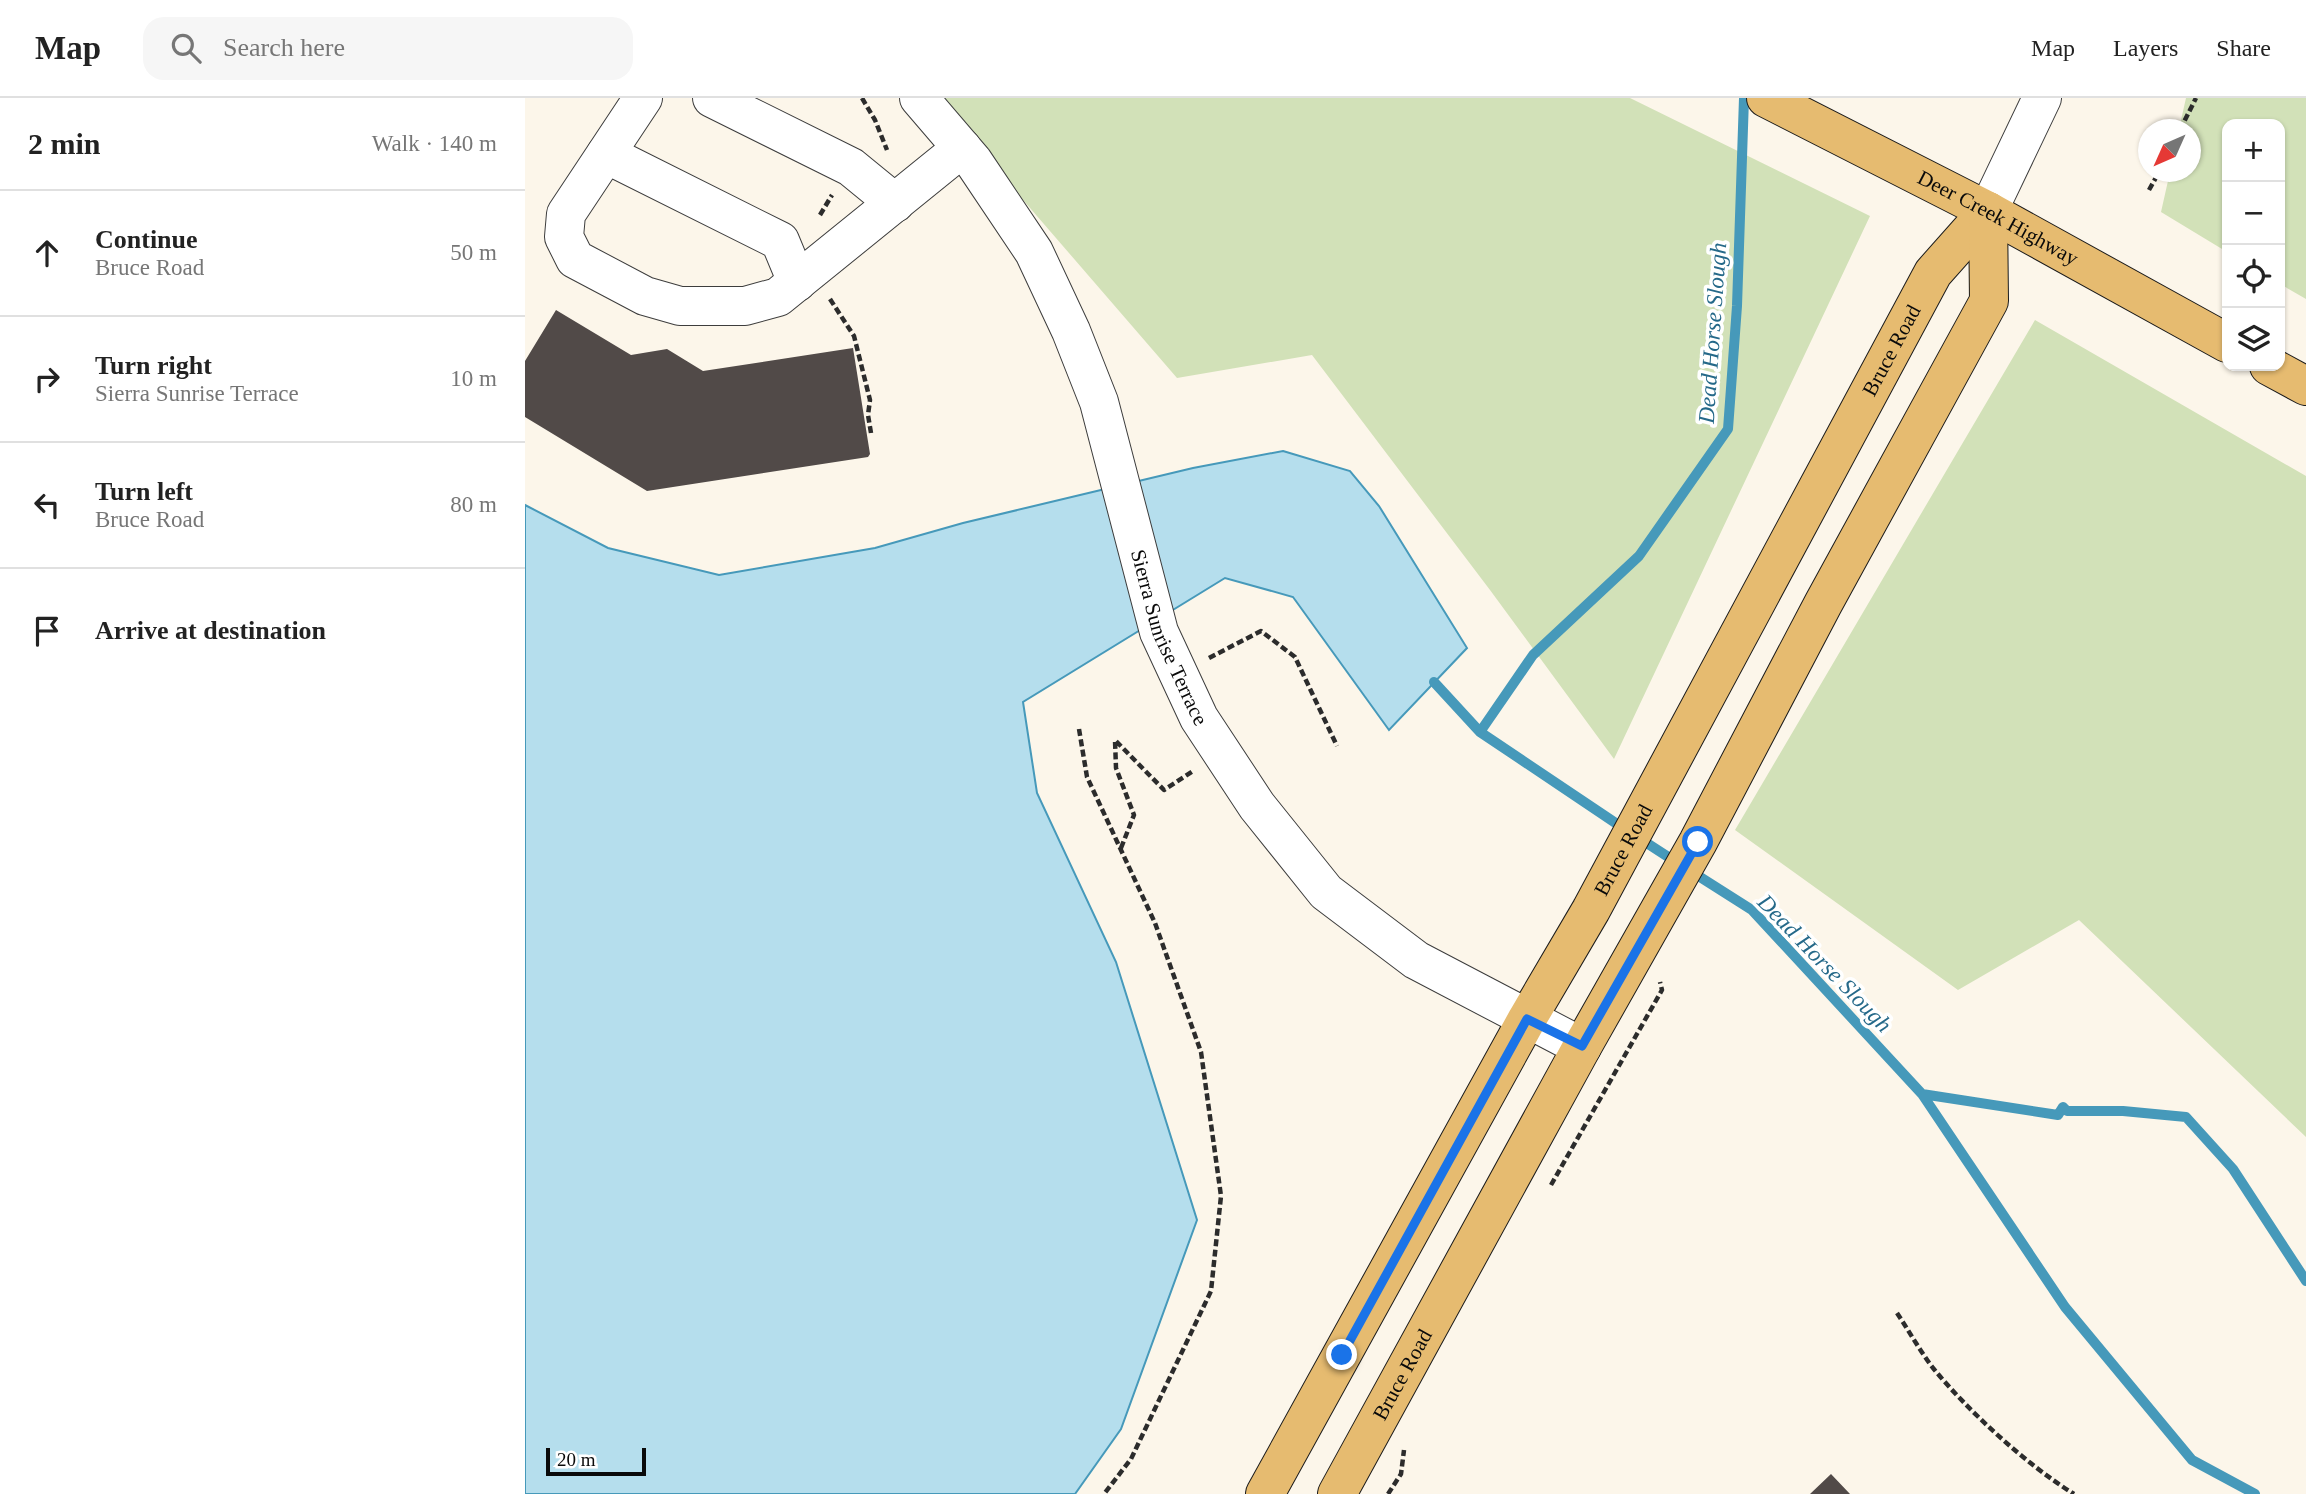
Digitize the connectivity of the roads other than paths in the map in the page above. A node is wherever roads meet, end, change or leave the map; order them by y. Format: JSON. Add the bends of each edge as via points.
{"nodes":[{"id":1,"x":643,"y":98,"type":"edge"},
{"id":2,"x":712,"y":98,"type":"edge"},
{"id":3,"x":919,"y":98,"type":"edge"},
{"id":4,"x":1766,"y":98,"type":"edge"},
{"id":5,"x":2042,"y":98,"type":"edge"},
{"id":6,"x":962,"y":148,"type":"junction"},
{"id":7,"x":606,"y":153,"type":"junction"},
{"id":8,"x":895,"y":203,"type":"junction"},
{"id":9,"x":1988,"y":211,"type":"junction"},
{"id":10,"x":808,"y":273,"type":"junction"},
{"id":11,"x":2222,"y":340,"type":"edge"},
{"id":12,"x":2278,"y":371,"type":"edge"},
{"id":13,"x":2306,"y":386,"type":"edge"},
{"id":14,"x":1527,"y":1019,"type":"junction"},
{"id":15,"x":1582,"y":1046,"type":"junction"},
{"id":16,"x":1265,"y":1494,"type":"edge"},
{"id":17,"x":1337,"y":1494,"type":"edge"}],
"edges":[{"from":1,"to":7,"type":"street"},
{"from":2,"to":8,"type":"street","via":[[851,167]]},
{"from":3,"to":6,"type":"street","name":"Sierra Sunrise Terrace"},
{"from":4,"to":9,"type":"main road","name":"Deer Creek Highway"},
{"from":5,"to":9,"type":"street","name":"Bruce Road"},
{"from":6,"to":8,"type":"street"},
{"from":6,"to":14,"type":"street","name":"Sierra Sunrise Terrace","via":[[1034,252],[1071,331],[1099,402],[1159,632],[1199,718],[1257,806],[1326,892],[1416,960]]},
{"from":7,"to":10,"type":"street","via":[[780,241]]},
{"from":7,"to":10,"type":"street","via":[[566,214],[564,237],[575,258],[645,296],[680,306],[745,306],[778,297]]},
{"from":8,"to":10,"type":"street"},
{"from":9,"to":11,"type":"main road","name":"Deer Creek Highway"},
{"from":9,"to":14,"type":"main road","name":"Bruce Road","via":[[1933,273],[1591,909]]},
{"from":9,"to":15,"type":"main road","name":"Bruce Road","via":[[1989,301],[1698,842]]},
{"from":12,"to":13,"type":"main road"},
{"from":14,"to":15,"type":"street","name":"Sierra Sunrise Terrace"},
{"from":14,"to":16,"type":"main road","name":"Bruce Road"},
{"from":15,"to":17,"type":"main road","name":"Bruce Road"}]}
